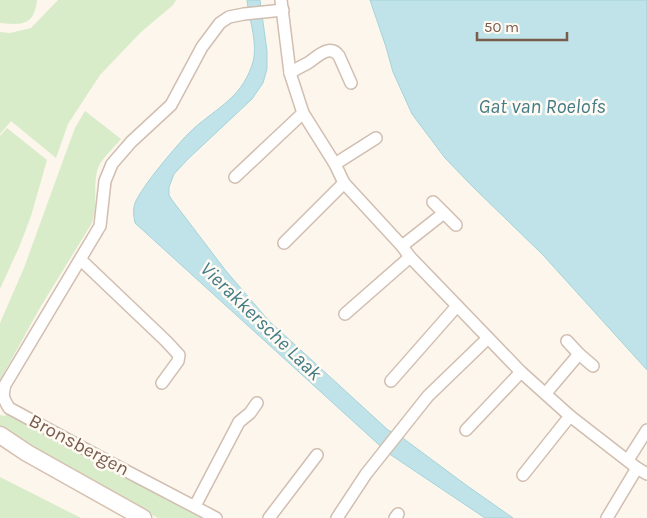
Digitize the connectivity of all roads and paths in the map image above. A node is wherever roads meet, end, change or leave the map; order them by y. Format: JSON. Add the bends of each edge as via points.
{"nodes":[{"id":1,"x":282,"y":5,"type":"edge"},
{"id":2,"x":290,"y":73,"type":"junction"},
{"id":3,"x":351,"y":83,"type":"dead end"},
{"id":4,"x":303,"y":113,"type":"junction"},
{"id":5,"x":376,"y":138,"type":"dead end"},
{"id":6,"x":335,"y":164,"type":"junction"},
{"id":7,"x":235,"y":177,"type":"dead end"},
{"id":8,"x":344,"y":183,"type":"junction"},
{"id":9,"x":433,"y":202,"type":"dead end"},
{"id":10,"x":444,"y":213,"type":"junction"},
{"id":11,"x":456,"y":225,"type":"dead end"},
{"id":12,"x":284,"y":243,"type":"dead end"},
{"id":13,"x":402,"y":246,"type":"junction"},
{"id":14,"x":410,"y":257,"type":"junction"},
{"id":15,"x":81,"y":260,"type":"junction"},
{"id":16,"x":457,"y":306,"type":"junction"},
{"id":17,"x":345,"y":314,"type":"dead end"},
{"id":18,"x":488,"y":338,"type":"junction"},
{"id":19,"x":567,"y":341,"type":"dead end"},
{"id":20,"x":579,"y":354,"type":"junction"},
{"id":21,"x":593,"y":366,"type":"dead end"},
{"id":22,"x":522,"y":372,"type":"junction"},
{"id":23,"x":392,"y":381,"type":"dead end"},
{"id":24,"x":162,"y":383,"type":"dead end"},
{"id":25,"x":546,"y":393,"type":"junction"},
{"id":26,"x":257,"y":404,"type":"dead end"},
{"id":27,"x":570,"y":416,"type":"junction"},
{"id":28,"x":466,"y":430,"type":"dead end"},
{"id":29,"x":647,"y":430,"type":"edge"},
{"id":30,"x":0,"y":435,"type":"edge"},
{"id":31,"x":316,"y":455,"type":"dead end"},
{"id":32,"x":628,"y":460,"type":"junction"},
{"id":33,"x":642,"y":471,"type":"edge"},
{"id":34,"x":523,"y":475,"type":"dead end"},
{"id":35,"x":195,"y":506,"type":"junction"},
{"id":36,"x":143,"y":518,"type":"edge"},
{"id":37,"x":216,"y":518,"type":"edge"},
{"id":38,"x":269,"y":518,"type":"edge"},
{"id":39,"x":337,"y":518,"type":"edge"},
{"id":40,"x":607,"y":518,"type":"edge"}],
"edges":[{"from":1,"to":2,"type":"street","name":"Bronsbergen"},
{"from":1,"to":15,"type":"street","name":"Bronsbergen","via":[[265,12],[229,17],[220,23],[202,47],[171,105],[112,164],[105,181],[100,226]]},
{"from":2,"to":3,"type":"street","via":[[322,53],[332,51],[339,56]]},
{"from":2,"to":4,"type":"street","name":"Bronsbergen"},
{"from":4,"to":6,"type":"street","name":"Bronsbergen"},
{"from":4,"to":7,"type":"street"},
{"from":5,"to":6,"type":"street"},
{"from":6,"to":8,"type":"street","name":"Bronsbergen"},
{"from":8,"to":12,"type":"street"},
{"from":8,"to":13,"type":"street","name":"Bronsbergen"},
{"from":9,"to":10,"type":"street"},
{"from":10,"to":11,"type":"street"},
{"from":10,"to":13,"type":"street"},
{"from":13,"to":14,"type":"street","name":"Bronsbergen"},
{"from":14,"to":16,"type":"street","name":"Bronsbergen"},
{"from":14,"to":17,"type":"street"},
{"from":15,"to":24,"type":"street","via":[[179,355]]},
{"from":15,"to":35,"type":"street","name":"Bronsbergen","via":[[5,385],[4,399],[9,408]]},
{"from":16,"to":18,"type":"street","name":"Bronsbergen"},
{"from":16,"to":23,"type":"street"},
{"from":18,"to":22,"type":"street","name":"Bronsbergen"},
{"from":18,"to":39,"type":"street","via":[[428,396],[366,474]]},
{"from":19,"to":20,"type":"street"},
{"from":20,"to":21,"type":"street"},
{"from":20,"to":25,"type":"street"},
{"from":22,"to":25,"type":"street","name":"Bronsbergen"},
{"from":22,"to":28,"type":"street"},
{"from":25,"to":27,"type":"street","name":"Bronsbergen"},
{"from":26,"to":35,"type":"street","via":[[240,422]]},
{"from":27,"to":32,"type":"street","name":"Bronsbergen"},
{"from":27,"to":34,"type":"street"},
{"from":29,"to":32,"type":"street"},
{"from":30,"to":36,"type":"street","name":"Bronsbergen"},
{"from":31,"to":38,"type":"street"},
{"from":32,"to":33,"type":"street","name":"Bronsbergen"},
{"from":33,"to":40,"type":"street","name":"Bronsbergen"},
{"from":35,"to":37,"type":"street","name":"Bronsbergen"}]}
